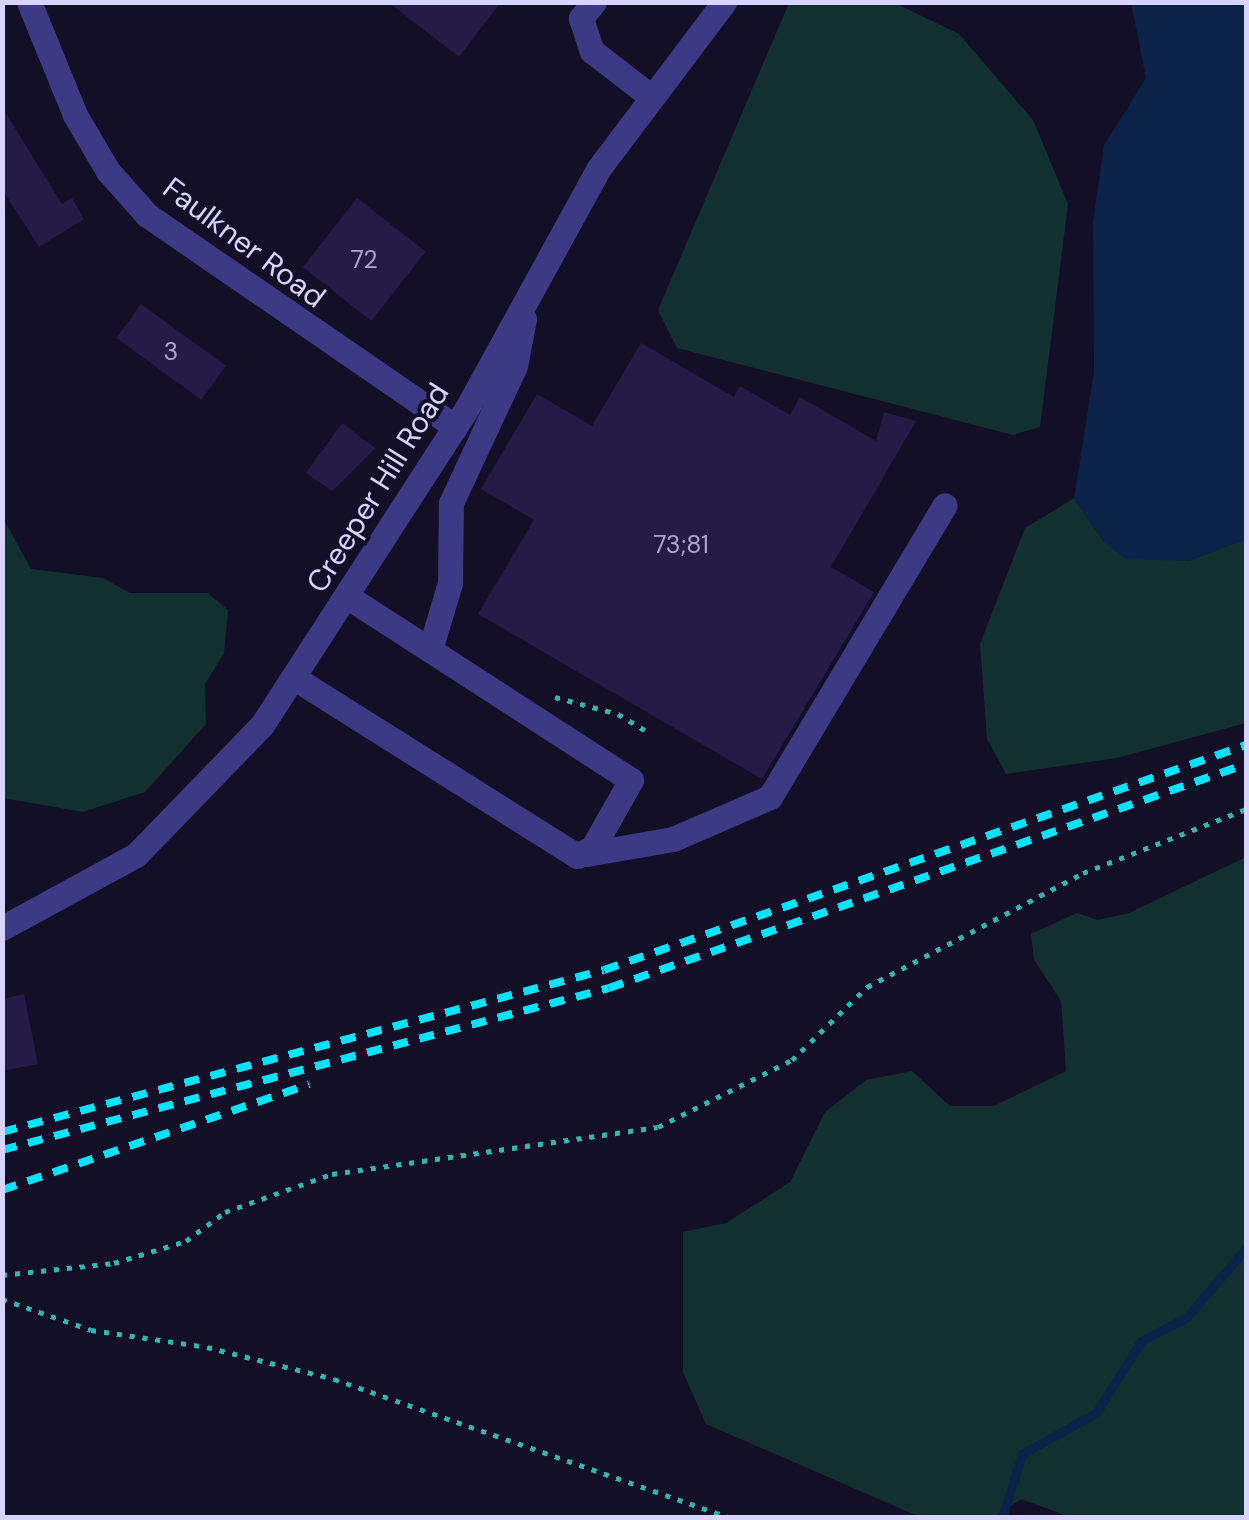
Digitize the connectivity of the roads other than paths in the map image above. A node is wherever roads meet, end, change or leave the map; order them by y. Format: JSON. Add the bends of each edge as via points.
{"nodes":[{"id":1,"x":29,"y":2,"type":"edge"},
{"id":2,"x":594,"y":2,"type":"edge"},
{"id":3,"x":724,"y":2,"type":"edge"},
{"id":4,"x":649,"y":95,"type":"junction"},
{"id":5,"x":526,"y":304,"type":"junction"},
{"id":6,"x":455,"y":427,"type":"junction"},
{"id":7,"x":944,"y":505,"type":"dead end"},
{"id":8,"x":348,"y":598,"type":"junction"},
{"id":9,"x":430,"y":650,"type":"junction"},
{"id":10,"x":296,"y":679,"type":"junction"},
{"id":11,"x":587,"y":854,"type":"junction"},
{"id":12,"x":2,"y":928,"type":"edge"}],
"edges":[{"from":1,"to":6,"type":"street","name":"Faulkner Road","via":[[75,114],[108,171],[147,215]]},
{"from":2,"to":4,"type":"street","via":[[581,18],[592,51]]},
{"from":3,"to":4,"type":"street","name":"Creeper Hill Road"},
{"from":4,"to":5,"type":"street","name":"Creeper Hill Road","via":[[598,168]]},
{"from":5,"to":6,"type":"street","name":"Creeper Hill Road"},
{"from":5,"to":9,"type":"street","via":[[515,366],[451,503],[450,583]]},
{"from":6,"to":8,"type":"street","name":"Creeper Hill Road"},
{"from":7,"to":11,"type":"street","via":[[770,797],[673,840]]},
{"from":8,"to":9,"type":"street"},
{"from":8,"to":10,"type":"street","name":"Creeper Hill Road"},
{"from":9,"to":11,"type":"street","via":[[632,780]]},
{"from":10,"to":11,"type":"street","via":[[577,856]]},
{"from":10,"to":12,"type":"street","name":"Creeper Hill Road","via":[[222,774],[156,838],[94,884]]}]}
